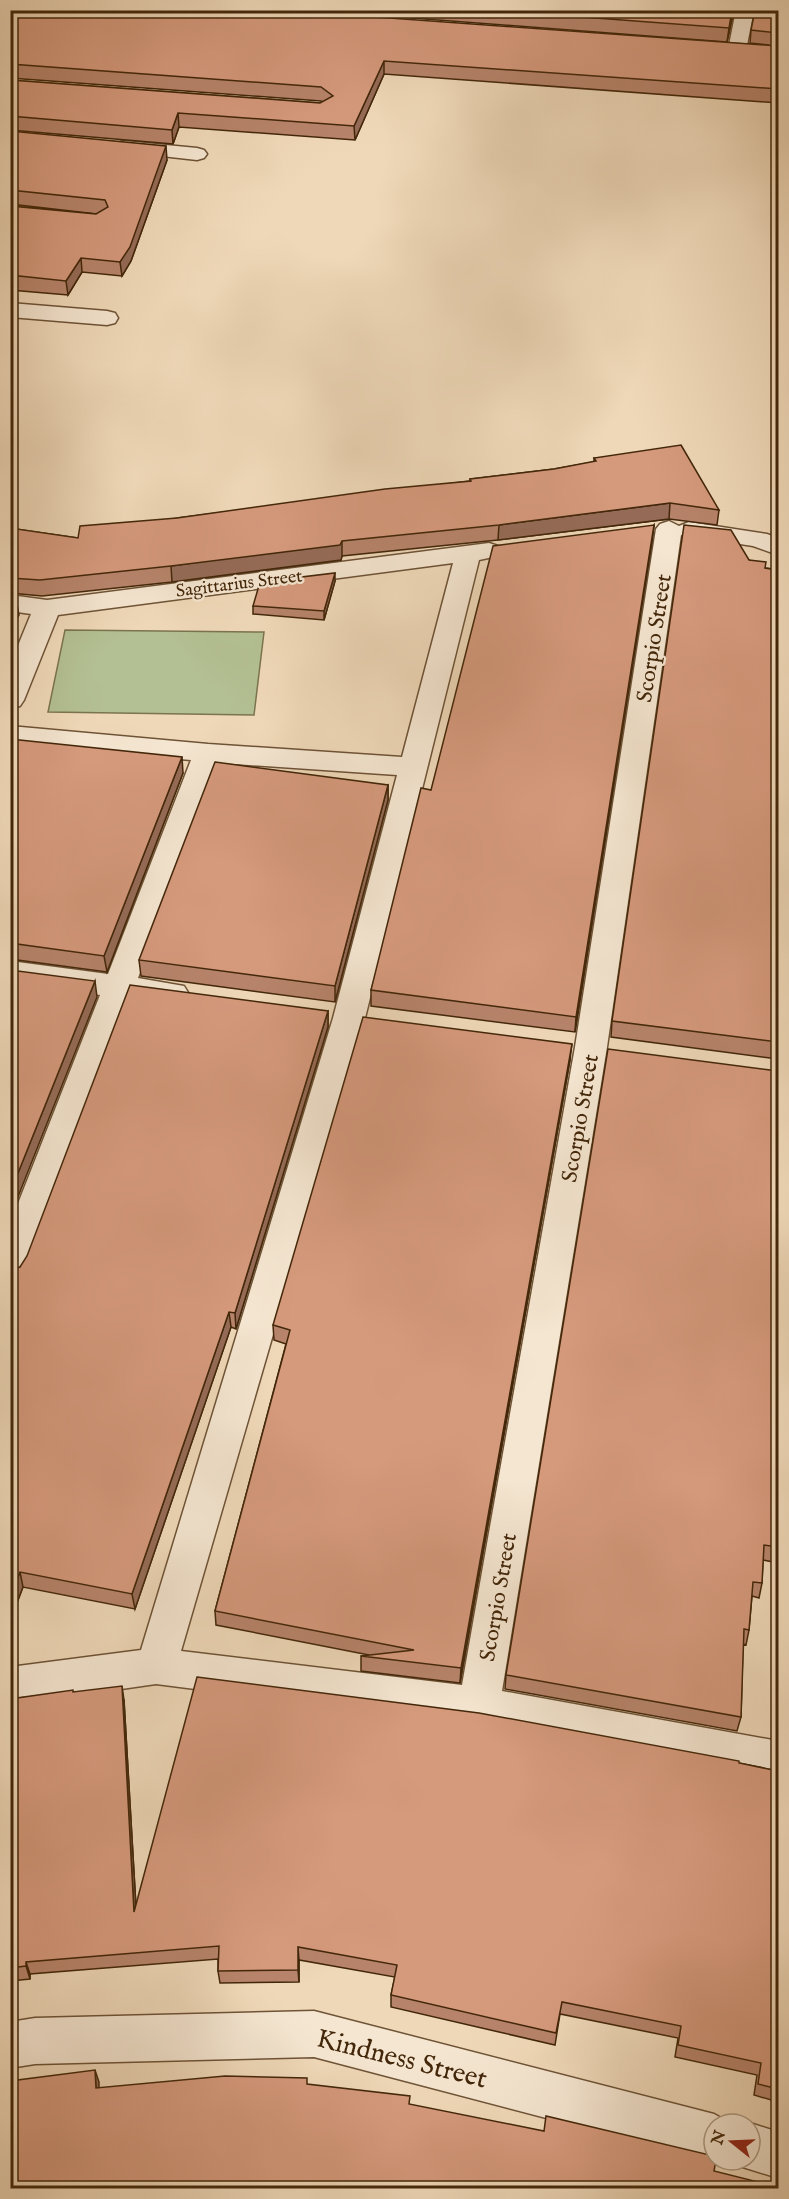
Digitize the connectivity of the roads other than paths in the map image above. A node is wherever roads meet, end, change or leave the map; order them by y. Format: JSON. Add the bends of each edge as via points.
{"nodes":[{"id":1,"x":745,"y":10,"type":"edge"},
{"id":2,"x":714,"y":48,"type":"edge"},
{"id":3,"x":737,"y":50,"type":"junction"},
{"id":4,"x":758,"y":52,"type":"edge"},
{"id":5,"x":104,"y":146,"type":"edge"},
{"id":6,"x":196,"y":154,"type":"dead end"},
{"id":7,"x":10,"y":310,"type":"edge"},
{"id":8,"x":107,"y":318,"type":"dead end"},
{"id":9,"x":778,"y":547,"type":"edge"},
{"id":10,"x":516,"y":548,"type":"edge"},
{"id":11,"x":468,"y":554,"type":"junction"},
{"id":12,"x":10,"y":603,"type":"edge"},
{"id":13,"x":47,"y":608,"type":"junction"},
{"id":14,"x":10,"y":700,"type":"edge"},
{"id":15,"x":10,"y":735,"type":"edge"},
{"id":16,"x":208,"y":753,"type":"junction"},
{"id":17,"x":414,"y":767,"type":"junction"},
{"id":18,"x":10,"y":972,"type":"edge"},
{"id":19,"x":120,"y":987,"type":"junction"},
{"id":20,"x":200,"y":998,"type":"edge"},
{"id":21,"x":315,"y":1013,"type":"edge"},
{"id":22,"x":349,"y":1018,"type":"junction"},
{"id":23,"x":384,"y":1022,"type":"edge"},
{"id":24,"x":556,"y":1042,"type":"edge"},
{"id":25,"x":603,"y":1048,"type":"junction"},
{"id":26,"x":10,"y":1271,"type":"edge"},
{"id":27,"x":156,"y":1666,"type":"junction"},
{"id":28,"x":10,"y":1686,"type":"edge"},
{"id":29,"x":478,"y":1706,"type":"junction"},
{"id":30,"x":778,"y":1761,"type":"edge"},
{"id":31,"x":10,"y":2045,"type":"edge"},
{"id":32,"x":702,"y":2135,"type":"edge"},
{"id":33,"x":762,"y":2150,"type":"edge"},
{"id":34,"x":778,"y":2155,"type":"edge"}],
"edges":[{"from":1,"to":3,"type":"street"},
{"from":2,"to":3,"type":"street"},
{"from":3,"to":4,"type":"street"},
{"from":5,"to":6,"type":"street"},
{"from":7,"to":8,"type":"street"},
{"from":9,"to":25,"type":"street","name":"Scorpio Street","via":[[758,539],[658,530]]},
{"from":10,"to":11,"type":"street","name":"Sagittarius Street"},
{"from":11,"to":13,"type":"street","name":"Sagittarius Street"},
{"from":11,"to":17,"type":"street"},
{"from":12,"to":13,"type":"street","name":"Sagittarius Street"},
{"from":13,"to":14,"type":"street"},
{"from":15,"to":16,"type":"street"},
{"from":16,"to":17,"type":"street"},
{"from":16,"to":19,"type":"street"},
{"from":17,"to":22,"type":"street"},
{"from":18,"to":19,"type":"street"},
{"from":19,"to":20,"type":"street"},
{"from":19,"to":26,"type":"street"},
{"from":21,"to":22,"type":"street"},
{"from":22,"to":23,"type":"street"},
{"from":22,"to":27,"type":"street"},
{"from":24,"to":25,"type":"street"},
{"from":25,"to":29,"type":"street","name":"Scorpio Street"},
{"from":27,"to":28,"type":"street"},
{"from":27,"to":29,"type":"street"},
{"from":29,"to":30,"type":"street"},
{"from":31,"to":32,"type":"street","name":"Kindness Street","via":[[35,2041],[314,2034]]},
{"from":33,"to":34,"type":"street"}]}
